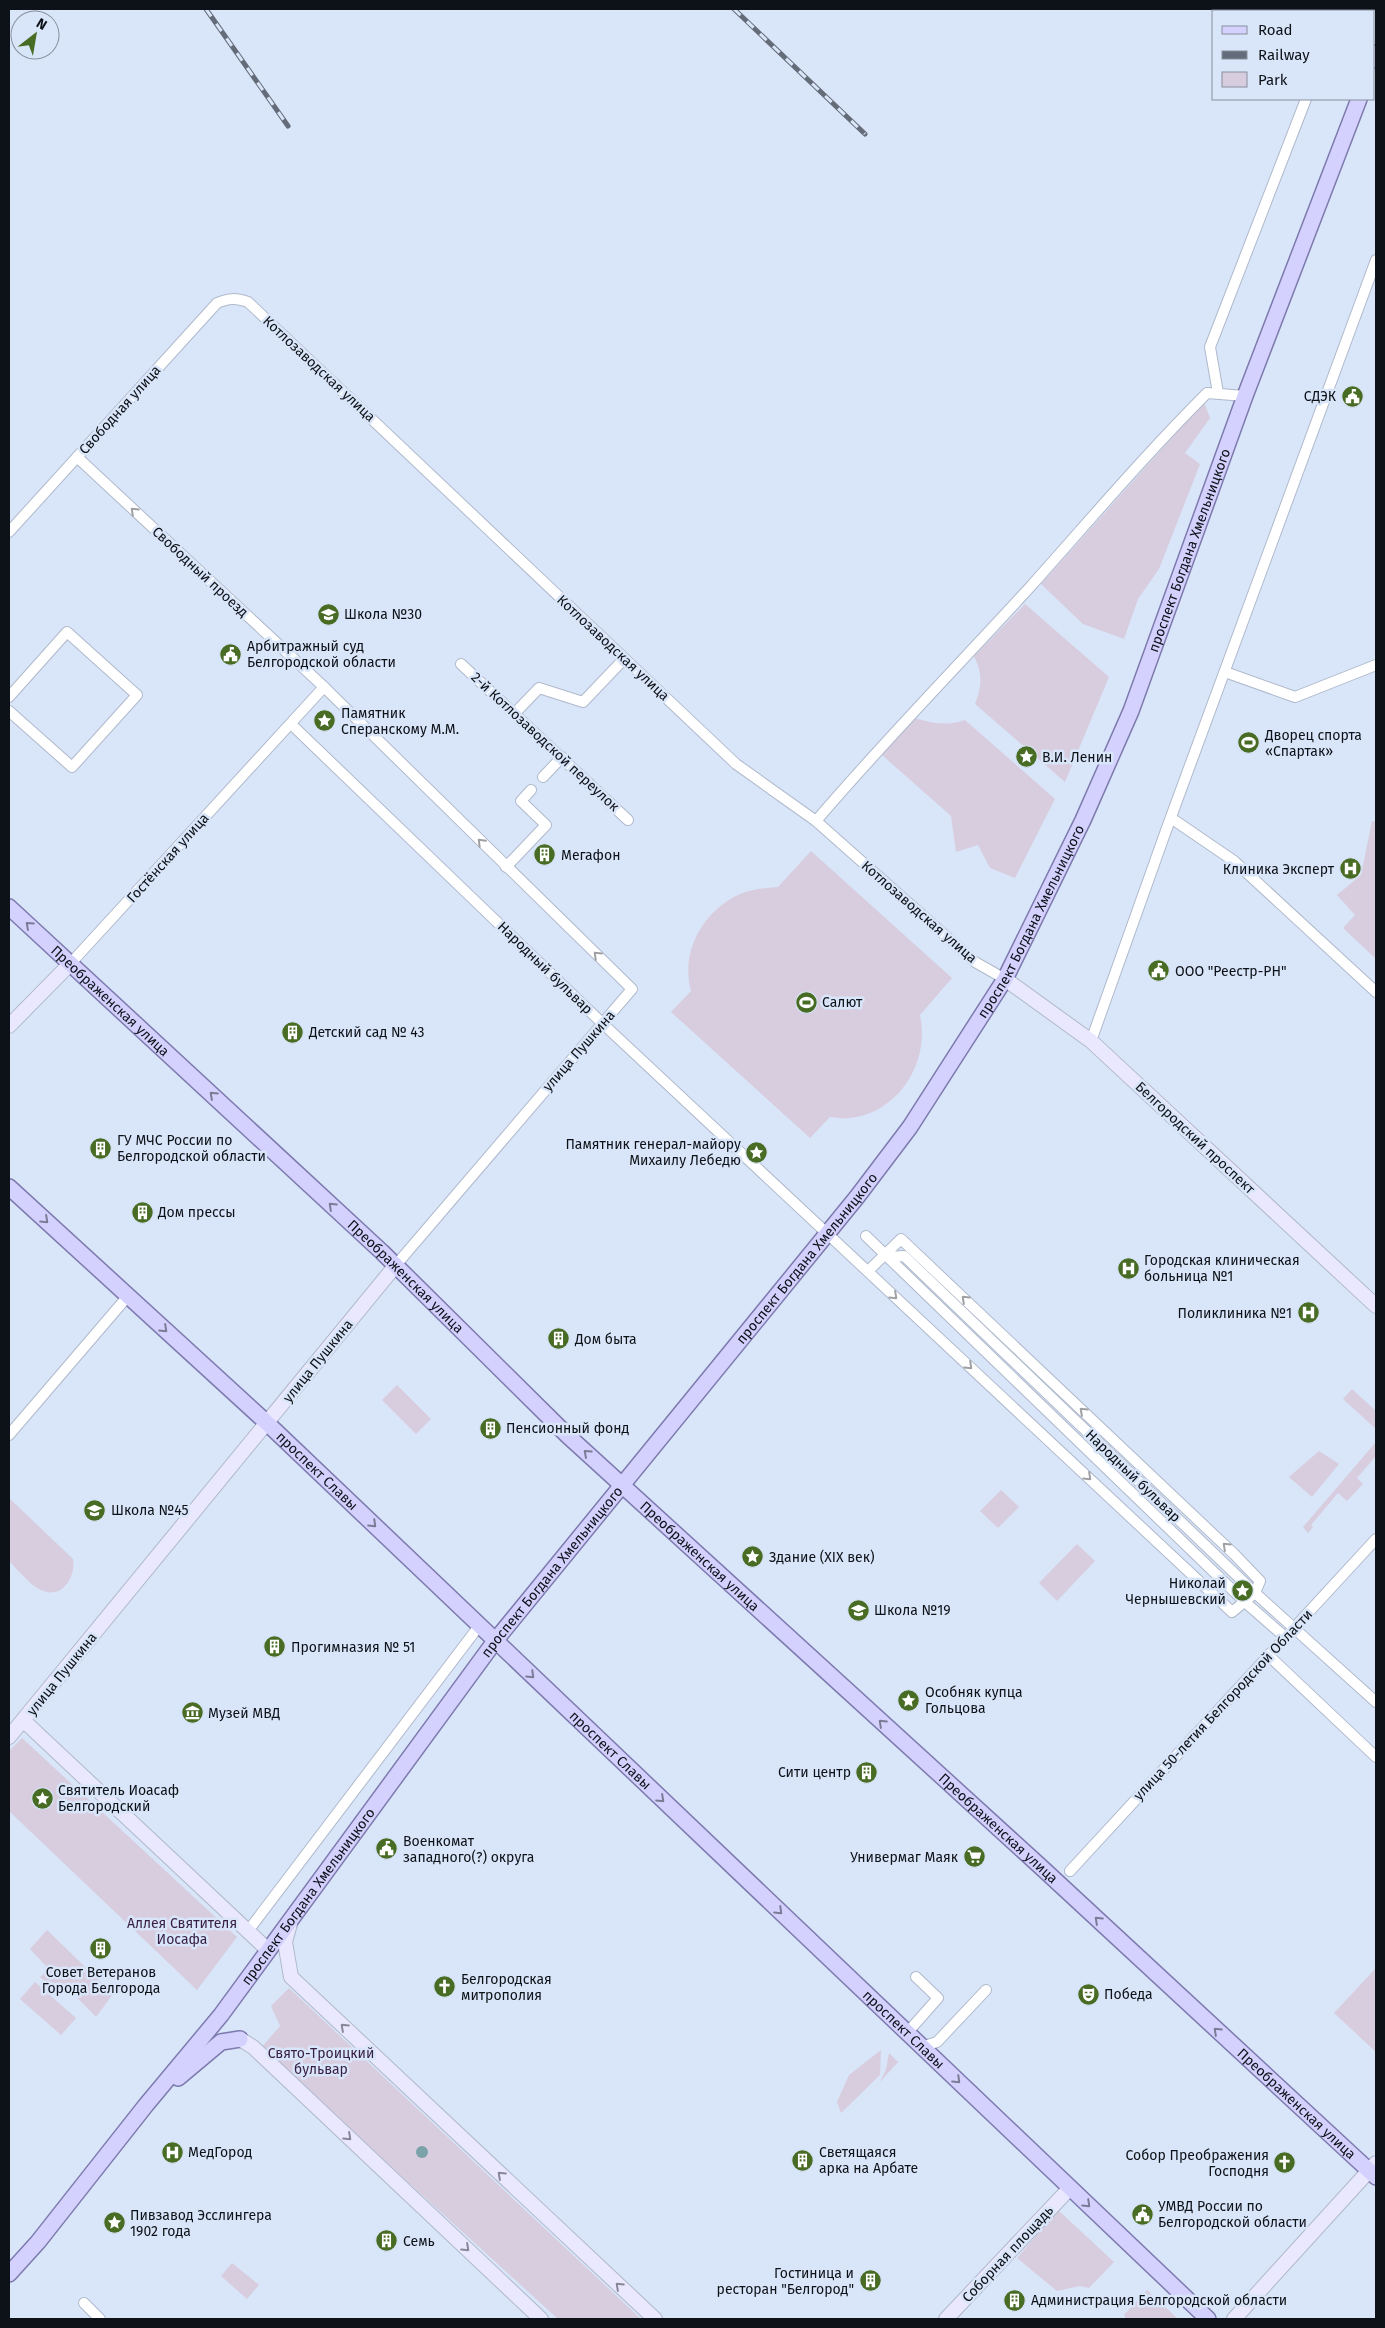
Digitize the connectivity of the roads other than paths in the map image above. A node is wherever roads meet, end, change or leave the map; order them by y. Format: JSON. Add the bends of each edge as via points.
{"nodes":[{"id":1,"x":1306,"y":100,"type":"edge"},
{"id":2,"x":1359,"y":100,"type":"edge"},
{"id":3,"x":1376,"y":260,"type":"edge"},
{"id":4,"x":237,"y":298,"type":"joint"},
{"id":5,"x":1218,"y":393,"type":"junction"},
{"id":6,"x":1245,"y":396,"type":"junction"},
{"id":7,"x":77,"y":457,"type":"junction"},
{"id":8,"x":9,"y":532,"type":"edge"},
{"id":9,"x":624,"y":659,"type":"junction"},
{"id":10,"x":462,"y":664,"type":"dead end"},
{"id":11,"x":1376,"y":665,"type":"edge"},
{"id":12,"x":1225,"y":672,"type":"junction"},
{"id":13,"x":324,"y":687,"type":"junction"},
{"id":14,"x":9,"y":698,"type":"edge"},
{"id":15,"x":9,"y":710,"type":"edge"},
{"id":16,"x":515,"y":713,"type":"junction"},
{"id":17,"x":291,"y":724,"type":"junction"},
{"id":18,"x":562,"y":757,"type":"junction"},
{"id":19,"x":543,"y":778,"type":"dead end"},
{"id":20,"x":531,"y":790,"type":"dead end"},
{"id":21,"x":1171,"y":818,"type":"junction"},
{"id":22,"x":628,"y":820,"type":"dead end"},
{"id":23,"x":816,"y":821,"type":"junction"},
{"id":24,"x":506,"y":867,"type":"junction"},
{"id":25,"x":9,"y":907,"type":"edge"},
{"id":26,"x":71,"y":963,"type":"junction"},
{"id":27,"x":1007,"y":975,"type":"junction"},
{"id":28,"x":1376,"y":992,"type":"edge"},
{"id":29,"x":602,"y":1023,"type":"junction"},
{"id":30,"x":9,"y":1026,"type":"edge"},
{"id":31,"x":1091,"y":1041,"type":"junction"},
{"id":32,"x":9,"y":1187,"type":"edge"},
{"id":33,"x":828,"y":1234,"type":"junction"},
{"id":34,"x":866,"y":1236,"type":"dead end"},
{"id":35,"x":887,"y":1255,"type":"junction"},
{"id":36,"x":396,"y":1265,"type":"junction"},
{"id":37,"x":868,"y":1271,"type":"junction"},
{"id":38,"x":128,"y":1296,"type":"junction"},
{"id":39,"x":1376,"y":1306,"type":"edge"},
{"id":40,"x":267,"y":1423,"type":"junction"},
{"id":41,"x":9,"y":1435,"type":"edge"},
{"id":42,"x":623,"y":1485,"type":"junction"},
{"id":43,"x":1376,"y":1539,"type":"edge"},
{"id":44,"x":1256,"y":1593,"type":"junction"},
{"id":45,"x":1246,"y":1602,"type":"junction"},
{"id":46,"x":479,"y":1626,"type":"junction"},
{"id":47,"x":1295,"y":1626,"type":"junction"},
{"id":48,"x":1285,"y":1637,"type":"junction"},
{"id":49,"x":495,"y":1641,"type":"junction"},
{"id":50,"x":1268,"y":1654,"type":"junction"},
{"id":51,"x":1376,"y":1702,"type":"edge"},
{"id":52,"x":24,"y":1721,"type":"junction"},
{"id":53,"x":9,"y":1737,"type":"edge"},
{"id":54,"x":1376,"y":1757,"type":"edge"},
{"id":55,"x":1070,"y":1871,"type":"dead end"},
{"id":56,"x":293,"y":1915,"type":"junction"},
{"id":57,"x":248,"y":1931,"type":"junction"},
{"id":58,"x":268,"y":1950,"type":"junction"},
{"id":59,"x":916,"y":1978,"type":"dead end"},
{"id":60,"x":986,"y":1990,"type":"dead end"},
{"id":61,"x":907,"y":2033,"type":"junction"},
{"id":62,"x":240,"y":2039,"type":"joint"},
{"id":63,"x":921,"y":2047,"type":"junction"},
{"id":64,"x":146,"y":2105,"type":"junction"},
{"id":65,"x":1374,"y":2170,"type":"edge"},
{"id":66,"x":1070,"y":2188,"type":"junction"},
{"id":67,"x":9,"y":2274,"type":"edge"},
{"id":68,"x":84,"y":2303,"type":"dead end"},
{"id":69,"x":100,"y":2319,"type":"edge"},
{"id":70,"x":541,"y":2319,"type":"edge"},
{"id":71,"x":655,"y":2319,"type":"edge"},
{"id":72,"x":946,"y":2319,"type":"edge"},
{"id":73,"x":1208,"y":2319,"type":"edge"},
{"id":74,"x":1234,"y":2319,"type":"edge"}],
"edges":[{"from":1,"to":5,"type":"street","via":[[1210,347]]},
{"from":2,"to":6,"type":"main road","name":"проспект Богдана Хмельницкого"},
{"from":3,"to":12,"type":"street"},
{"from":4,"to":7,"type":"street","name":"Свободная улица","via":[[217,303]]},
{"from":4,"to":9,"type":"street","name":"Котлозаводская улица","via":[[248,302]]},
{"from":5,"to":6,"type":"street"},
{"from":5,"to":23,"type":"street","via":[[1207,393],[1170,431]]},
{"from":6,"to":27,"type":"main road","name":"проспект Богдана Хмельницкого","via":[[1131,711],[1083,820]]},
{"from":7,"to":8,"type":"street","name":"Свободная улица"},
{"from":13,"to":7,"type":"street","name":"Свободный проезд","one_way":true},
{"from":9,"to":16,"type":"street","via":[[583,702],[539,688]]},
{"from":9,"to":23,"type":"street","name":"Котлозаводская улица","via":[[736,764]]},
{"from":10,"to":16,"type":"street","name":"2-й Котлозаводской переулок"},
{"from":11,"to":12,"type":"street","via":[[1295,697]]},
{"from":12,"to":21,"type":"street"},
{"from":13,"to":17,"type":"street","name":"Гостёнская улица"},
{"from":24,"to":13,"type":"street","one_way":true},
{"from":14,"to":15,"type":"street","via":[[67,632],[137,695],[72,767]]},
{"from":16,"to":18,"type":"street","name":"2-й Котлозаводской переулок"},
{"from":17,"to":26,"type":"street","name":"Гостёнская улица"},
{"from":17,"to":29,"type":"street","name":"Народный бульвар"},
{"from":18,"to":19,"type":"street"},
{"from":18,"to":22,"type":"street","name":"2-й Котлозаводской переулок"},
{"from":20,"to":24,"type":"street","via":[[521,801],[546,825]]},
{"from":21,"to":28,"type":"street","via":[[1234,861]]},
{"from":21,"to":31,"type":"street"},
{"from":23,"to":27,"type":"street","name":"Котлозаводская улица","via":[[975,962]]},
{"from":29,"to":24,"type":"street","name":"улица Пушкина","one_way":true,"via":[[632,989]]},
{"from":26,"to":25,"type":"main road","name":"Преображенская улица","one_way":true},
{"from":26,"to":30,"type":"street","name":"Гостёнская улица"},
{"from":36,"to":26,"type":"main road","name":"Преображенская улица","one_way":true},
{"from":27,"to":31,"type":"street","name":"Белгородский проспект"},
{"from":27,"to":33,"type":"main road","name":"проспект Богдана Хмельницкого","via":[[910,1127]]},
{"from":29,"to":33,"type":"street","name":"Народный бульвар"},
{"from":29,"to":36,"type":"street","name":"улица Пушкина"},
{"from":31,"to":39,"type":"street","name":"Белгородский проспект"},
{"from":32,"to":38,"type":"main road","name":"проспект Славы","one_way":true},
{"from":33,"to":37,"type":"street","name":"Народный бульвар"},
{"from":33,"to":42,"type":"main road","name":"проспект Богдана Хмельницкого"},
{"from":34,"to":35,"type":"street"},
{"from":35,"to":37,"type":"street"},
{"from":35,"to":44,"type":"street","name":"Народный бульвар","via":[[904,1256]]},
{"from":44,"to":35,"type":"street","name":"Народный бульвар","one_way":true,"via":[[1260,1581],[1234,1554],[901,1239]]},
{"from":35,"to":45,"type":"street"},
{"from":36,"to":40,"type":"street","name":"улица Пушкина"},
{"from":42,"to":36,"type":"main road","name":"Преображенская улица","one_way":true,"via":[[567,1435]]},
{"from":37,"to":45,"type":"street","name":"Народный бульвар","one_way":true,"via":[[1232,1612]]},
{"from":38,"to":40,"type":"main road","name":"проспект Славы","one_way":true},
{"from":38,"to":41,"type":"street"},
{"from":40,"to":46,"type":"main road","name":"проспект Славы","one_way":true},
{"from":40,"to":52,"type":"street","name":"улица Пушкина"},
{"from":42,"to":49,"type":"main road","name":"проспект Богдана Хмельницкого"},
{"from":65,"to":42,"type":"main road","name":"Преображенская улица","one_way":true},
{"from":43,"to":47,"type":"street","name":"улица 50-летия Белгородской Области"},
{"from":44,"to":45,"type":"street"},
{"from":44,"to":47,"type":"street","name":"Народный бульвар"},
{"from":45,"to":48,"type":"street"},
{"from":46,"to":49,"type":"main road","name":"проспект Славы"},
{"from":46,"to":57,"type":"street"},
{"from":47,"to":48,"type":"street","name":"улица 50-летия Белгородской Области"},
{"from":47,"to":51,"type":"street","name":"Народный бульвар"},
{"from":48,"to":50,"type":"street","name":"улица 50-летия Белгородской Области"},
{"from":49,"to":56,"type":"main road","name":"проспект Богдана Хмельницкого"},
{"from":49,"to":61,"type":"main road","name":"проспект Славы","one_way":true},
{"from":50,"to":54,"type":"street"},
{"from":50,"to":55,"type":"street","name":"улица 50-летия Белгородской Области"},
{"from":52,"to":53,"type":"street","name":"улица Пушкина"},
{"from":52,"to":57,"type":"street"},
{"from":56,"to":58,"type":"main road","name":"проспект Богдана Хмельницкого"},
{"from":71,"to":56,"type":"street","one_way":true,"via":[[291,1977],[284,1942]]},
{"from":57,"to":58,"type":"street"},
{"from":58,"to":64,"type":"main road","name":"проспект Богдана Хмельницкого","via":[[221,2015]]},
{"from":59,"to":61,"type":"street","via":[[938,1998]]},
{"from":60,"to":63,"type":"street","via":[[937,2042]]},
{"from":61,"to":63,"type":"main road","name":"проспект Славы"},
{"from":62,"to":64,"type":"main road","via":[[221,2042]]},
{"from":62,"to":70,"type":"street","one_way":true,"via":[[253,2047]]},
{"from":63,"to":66,"type":"main road","name":"проспект Славы","one_way":true},
{"from":64,"to":67,"type":"main road","name":"проспект Богдана Хмельницкого"},
{"from":65,"to":74,"type":"street"},
{"from":66,"to":72,"type":"street","name":"Соборная площадь"},
{"from":66,"to":73,"type":"main road","name":"проспект Славы","one_way":true},
{"from":68,"to":69,"type":"street"}]}
